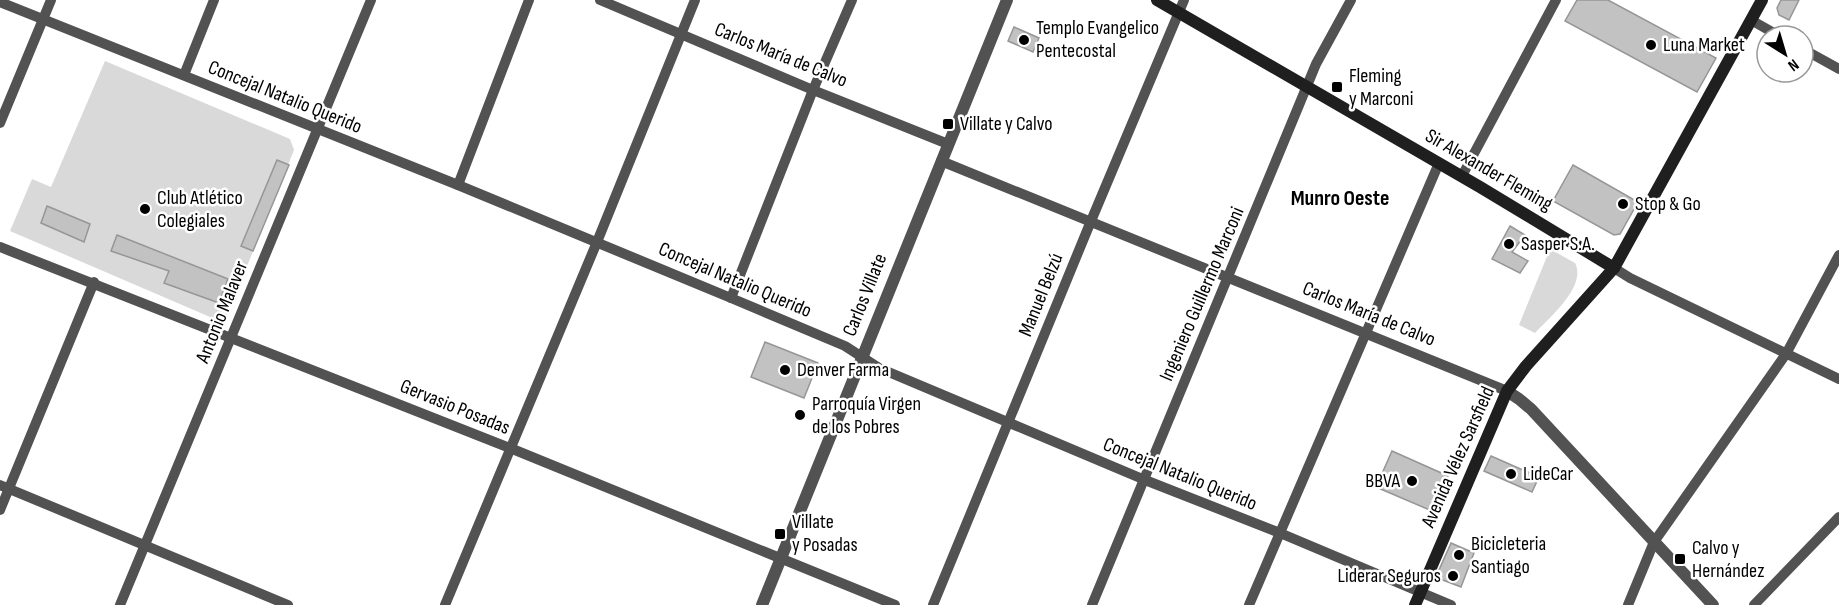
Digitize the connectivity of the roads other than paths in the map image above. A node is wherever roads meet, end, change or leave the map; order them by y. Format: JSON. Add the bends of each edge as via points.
{"nodes":[{"id":1,"x":51,"y":0,"type":"edge"},
{"id":2,"x":214,"y":0,"type":"edge"},
{"id":3,"x":371,"y":0,"type":"edge"},
{"id":4,"x":529,"y":0,"type":"edge"},
{"id":5,"x":600,"y":0,"type":"edge"},
{"id":6,"x":695,"y":0,"type":"edge"},
{"id":7,"x":852,"y":0,"type":"edge"},
{"id":8,"x":1007,"y":0,"type":"edge"},
{"id":9,"x":1157,"y":0,"type":"edge"},
{"id":10,"x":1184,"y":0,"type":"edge"},
{"id":11,"x":1351,"y":0,"type":"edge"},
{"id":12,"x":1556,"y":0,"type":"edge"},
{"id":13,"x":1762,"y":0,"type":"edge"},
{"id":14,"x":0,"y":2,"type":"edge"},
{"id":15,"x":1178,"y":12,"type":"junction"},
{"id":16,"x":43,"y":20,"type":"junction"},
{"id":17,"x":1751,"y":20,"type":"junction"},
{"id":18,"x":1758,"y":24,"type":"edge"},
{"id":19,"x":681,"y":35,"type":"junction"},
{"id":20,"x":1815,"y":56,"type":"edge"},
{"id":21,"x":1839,"y":69,"type":"edge"},
{"id":22,"x":184,"y":75,"type":"junction"},
{"id":23,"x":1307,"y":87,"type":"junction"},
{"id":24,"x":813,"y":90,"type":"junction"},
{"id":25,"x":0,"y":123,"type":"edge"},
{"id":26,"x":317,"y":129,"type":"junction"},
{"id":27,"x":948,"y":144,"type":"junction"},
{"id":28,"x":941,"y":161,"type":"junction"},
{"id":29,"x":1439,"y":164,"type":"junction"},
{"id":30,"x":1462,"y":176,"type":"junction"},
{"id":31,"x":458,"y":185,"type":"junction"},
{"id":32,"x":1090,"y":221,"type":"junction"},
{"id":33,"x":597,"y":242,"type":"junction"},
{"id":34,"x":0,"y":247,"type":"edge"},
{"id":35,"x":1839,"y":255,"type":"edge"},
{"id":36,"x":1614,"y":268,"type":"junction"},
{"id":37,"x":1228,"y":279,"type":"junction"},
{"id":38,"x":94,"y":282,"type":"junction"},
{"id":39,"x":731,"y":298,"type":"junction"},
{"id":40,"x":1366,"y":333,"type":"junction"},
{"id":41,"x":230,"y":338,"type":"junction"},
{"id":42,"x":1786,"y":354,"type":"junction"},
{"id":43,"x":862,"y":355,"type":"junction"},
{"id":44,"x":1839,"y":379,"type":"edge"},
{"id":45,"x":1507,"y":391,"type":"junction"},
{"id":46,"x":1008,"y":422,"type":"junction"},
{"id":47,"x":510,"y":448,"type":"junction"},
{"id":48,"x":1145,"y":480,"type":"junction"},
{"id":49,"x":4,"y":487,"type":"edge"},
{"id":50,"x":0,"y":510,"type":"edge"},
{"id":51,"x":1839,"y":517,"type":"edge"},
{"id":52,"x":1280,"y":533,"type":"junction"},
{"id":53,"x":1654,"y":542,"type":"junction"},
{"id":54,"x":145,"y":546,"type":"junction"},
{"id":55,"x":780,"y":559,"type":"junction"},
{"id":56,"x":1421,"y":591,"type":"junction"},
{"id":57,"x":120,"y":605,"type":"edge"},
{"id":58,"x":288,"y":605,"type":"edge"},
{"id":59,"x":445,"y":605,"type":"edge"},
{"id":60,"x":762,"y":605,"type":"edge"},
{"id":61,"x":895,"y":605,"type":"edge"},
{"id":62,"x":933,"y":605,"type":"edge"},
{"id":63,"x":1092,"y":605,"type":"edge"},
{"id":64,"x":1250,"y":605,"type":"edge"},
{"id":65,"x":1415,"y":605,"type":"edge"},
{"id":66,"x":1450,"y":605,"type":"edge"},
{"id":67,"x":1628,"y":605,"type":"edge"},
{"id":68,"x":1713,"y":605,"type":"edge"},
{"id":69,"x":1754,"y":605,"type":"edge"}],
"edges":[{"from":1,"to":16,"type":"street"},
{"from":2,"to":22,"type":"street"},
{"from":3,"to":26,"type":"street","name":"Antonio Malaver"},
{"from":4,"to":31,"type":"street"},
{"from":5,"to":19,"type":"street","name":"Carlos María de Calvo"},
{"from":6,"to":19,"type":"street"},
{"from":7,"to":24,"type":"street"},
{"from":8,"to":27,"type":"street","name":"Carlos Villate"},
{"from":9,"to":15,"type":"main road","name":"Sir Alexander Fleming"},
{"from":10,"to":15,"type":"street","name":"Manuel Belzú"},
{"from":11,"to":23,"type":"street","name":"Ingeniero Guillermo Marconi"},
{"from":12,"to":30,"type":"street"},
{"from":13,"to":17,"type":"main road","name":"Avenida Vélez Sarsfield"},
{"from":14,"to":16,"type":"street","name":"Concejal Natalio Querido"},
{"from":15,"to":23,"type":"main road","name":"Sir Alexander Fleming"},
{"from":15,"to":32,"type":"street","name":"Manuel Belzú"},
{"from":16,"to":22,"type":"street","name":"Concejal Natalio Querido"},
{"from":16,"to":25,"type":"street"},
{"from":17,"to":18,"type":"street"},
{"from":17,"to":36,"type":"main road","name":"Avenida Vélez Sarsfield"},
{"from":19,"to":24,"type":"street","name":"Carlos María de Calvo"},
{"from":19,"to":33,"type":"street"},
{"from":20,"to":21,"type":"street"},
{"from":22,"to":26,"type":"street","name":"Concejal Natalio Querido"},
{"from":23,"to":29,"type":"main road","name":"Sir Alexander Fleming"},
{"from":23,"to":37,"type":"street","name":"Ingeniero Guillermo Marconi"},
{"from":24,"to":27,"type":"street","name":"Carlos María de Calvo"},
{"from":24,"to":39,"type":"street"},
{"from":26,"to":31,"type":"street","name":"Concejal Natalio Querido"},
{"from":26,"to":41,"type":"street","name":"Antonio Malaver"},
{"from":27,"to":28,"type":"street","name":"Carlos Villate"},
{"from":28,"to":32,"type":"street","name":"Carlos María de Calvo"},
{"from":28,"to":43,"type":"street","name":"Carlos Villate"},
{"from":29,"to":30,"type":"main road","name":"Sir Alexander Fleming"},
{"from":29,"to":40,"type":"street"},
{"from":30,"to":36,"type":"main road","name":"Sir Alexander Fleming"},
{"from":31,"to":33,"type":"street","name":"Concejal Natalio Querido"},
{"from":32,"to":37,"type":"street","name":"Carlos María de Calvo"},
{"from":32,"to":46,"type":"street","name":"Manuel Belzú"},
{"from":33,"to":39,"type":"street","name":"Concejal Natalio Querido"},
{"from":33,"to":47,"type":"street"},
{"from":34,"to":38,"type":"street","name":"Gervasio Posadas"},
{"from":35,"to":42,"type":"street"},
{"from":36,"to":42,"type":"street","name":"Sir Alexander Fleming"},
{"from":36,"to":45,"type":"main road","name":"Avenida Vélez Sarsfield"},
{"from":37,"to":40,"type":"street","name":"Carlos María de Calvo"},
{"from":37,"to":48,"type":"street","name":"Ingeniero Guillermo Marconi"},
{"from":38,"to":41,"type":"street","name":"Gervasio Posadas"},
{"from":38,"to":49,"type":"street"},
{"from":39,"to":43,"type":"street","name":"Concejal Natalio Querido"},
{"from":40,"to":45,"type":"street","name":"Carlos María de Calvo"},
{"from":40,"to":52,"type":"street"},
{"from":41,"to":47,"type":"street","name":"Gervasio Posadas"},
{"from":41,"to":54,"type":"street","name":"Antonio Malaver"},
{"from":42,"to":44,"type":"street","name":"Sir Alexander Fleming"},
{"from":42,"to":53,"type":"street"},
{"from":43,"to":46,"type":"street","name":"Concejal Natalio Querido","via":[[879,368]]},
{"from":43,"to":55,"type":"street","name":"Carlos Villate"},
{"from":45,"to":53,"type":"street","name":"Carlos María de Calvo","via":[[1531,409]]},
{"from":45,"to":56,"type":"main road","name":"Avenida Vélez Sarsfield"},
{"from":46,"to":48,"type":"street","name":"Concejal Natalio Querido"},
{"from":46,"to":62,"type":"street","name":"Manuel Belzú"},
{"from":47,"to":55,"type":"street","name":"Gervasio Posadas"},
{"from":47,"to":59,"type":"street"},
{"from":48,"to":52,"type":"street","name":"Concejal Natalio Querido"},
{"from":48,"to":63,"type":"street","name":"Ingeniero Guillermo Marconi"},
{"from":49,"to":50,"type":"street"},
{"from":49,"to":54,"type":"street"},
{"from":51,"to":69,"type":"street"},
{"from":52,"to":56,"type":"street","name":"Concejal Natalio Querido"},
{"from":52,"to":64,"type":"street"},
{"from":53,"to":67,"type":"street"},
{"from":53,"to":68,"type":"street","name":"Carlos María de Calvo"},
{"from":54,"to":57,"type":"street","name":"Antonio Malaver"},
{"from":54,"to":58,"type":"street"},
{"from":55,"to":60,"type":"street","name":"Carlos Villate"},
{"from":55,"to":61,"type":"street","name":"Gervasio Posadas"},
{"from":56,"to":65,"type":"main road","name":"Avenida Vélez Sarsfield"},
{"from":56,"to":66,"type":"street","name":"Concejal Natalio Querido"}]}
